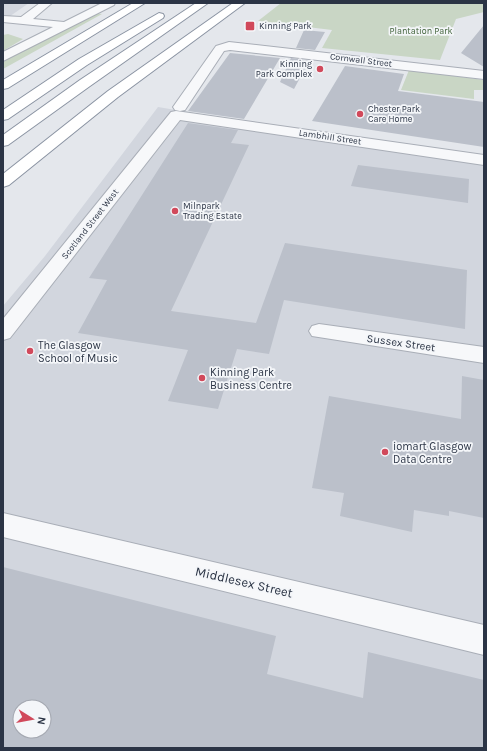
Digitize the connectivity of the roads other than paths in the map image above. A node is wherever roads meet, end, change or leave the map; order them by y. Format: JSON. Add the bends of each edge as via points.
{"nodes":[{"id":1,"x":47,"y":3,"type":"edge"},
{"id":2,"x":110,"y":3,"type":"edge"},
{"id":3,"x":140,"y":3,"type":"edge"},
{"id":4,"x":203,"y":3,"type":"edge"},
{"id":5,"x":215,"y":3,"type":"edge"},
{"id":6,"x":240,"y":3,"type":"edge"},
{"id":7,"x":243,"y":3,"type":"edge"},
{"id":8,"x":166,"y":6,"type":"edge"},
{"id":9,"x":220,"y":17,"type":"junction"},
{"id":10,"x":3,"y":18,"type":"edge"},
{"id":11,"x":23,"y":21,"type":"junction"},
{"id":12,"x":64,"y":25,"type":"junction"},
{"id":13,"x":3,"y":32,"type":"edge"},
{"id":14,"x":49,"y":33,"type":"junction"},
{"id":15,"x":237,"y":46,"type":"joint"},
{"id":16,"x":3,"y":57,"type":"edge"},
{"id":17,"x":119,"y":59,"type":"junction"},
{"id":18,"x":484,"y":75,"type":"edge"},
{"id":19,"x":3,"y":85,"type":"edge"},
{"id":20,"x":3,"y":103,"type":"edge"},
{"id":21,"x":178,"y":111,"type":"junction"},
{"id":22,"x":3,"y":116,"type":"edge"},
{"id":23,"x":3,"y":142,"type":"edge"},
{"id":24,"x":484,"y":160,"type":"edge"},
{"id":25,"x":3,"y":182,"type":"edge"},
{"id":26,"x":318,"y":331,"type":"dead end"},
{"id":27,"x":3,"y":333,"type":"edge"},
{"id":28,"x":484,"y":355,"type":"edge"},
{"id":29,"x":3,"y":525,"type":"edge"},
{"id":30,"x":484,"y":640,"type":"edge"}],
"edges":[{"from":1,"to":11,"type":"street"},
{"from":2,"to":12,"type":"street"},
{"from":3,"to":19,"type":"highway"},
{"from":4,"to":17,"type":"highway"},
{"from":5,"to":17,"type":"highway"},
{"from":6,"to":9,"type":"highway"},
{"from":7,"to":9,"type":"highway"},
{"from":8,"to":20,"type":"highway","via":[[61,65]]},
{"from":8,"to":22,"type":"highway"},
{"from":9,"to":25,"type":"highway","via":[[113,94]]},
{"from":10,"to":11,"type":"street"},
{"from":11,"to":12,"type":"street"},
{"from":12,"to":14,"type":"street"},
{"from":13,"to":14,"type":"street","via":[[9,28]]},
{"from":14,"to":16,"type":"street"},
{"from":15,"to":18,"type":"street","name":"Cornwall Street"},
{"from":15,"to":21,"type":"street","name":"Scotland Street West","via":[[220,49]]},
{"from":17,"to":23,"type":"highway"},
{"from":21,"to":24,"type":"street","name":"Lambhill Street"},
{"from":21,"to":27,"type":"street","name":"Scotland Street West"},
{"from":26,"to":28,"type":"street","name":"Sussex Street"},
{"from":29,"to":30,"type":"street","name":"Middlesex Street"}]}
